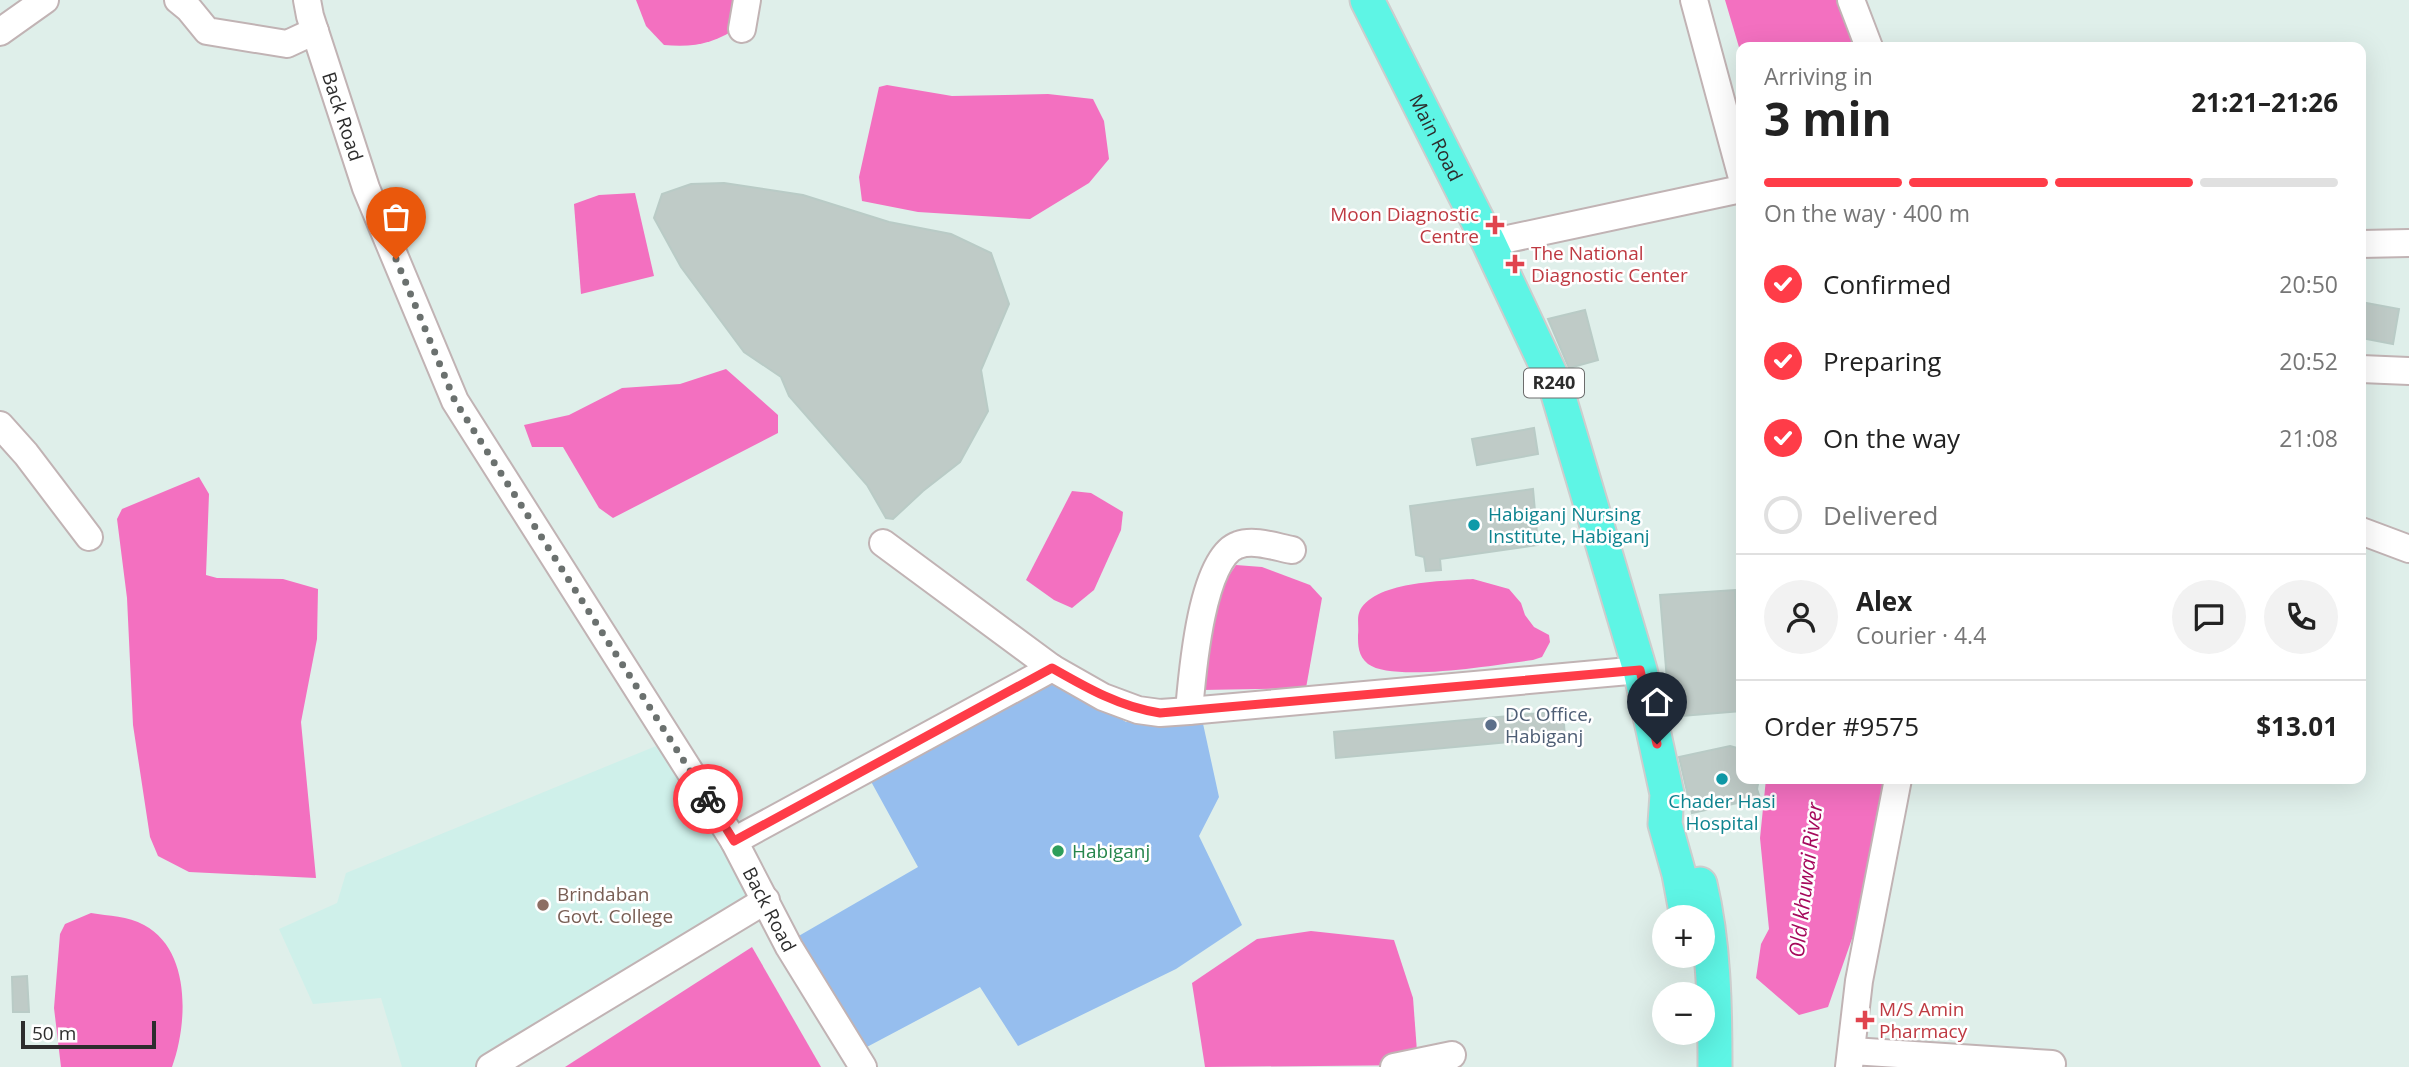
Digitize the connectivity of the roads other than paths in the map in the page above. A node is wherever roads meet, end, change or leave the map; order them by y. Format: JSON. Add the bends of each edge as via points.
{"nodes":[{"id":1,"x":45,"y":0,"type":"edge"},
{"id":2,"x":178,"y":0,"type":"edge"},
{"id":3,"x":307,"y":0,"type":"edge"},
{"id":4,"x":747,"y":0,"type":"edge"},
{"id":5,"x":1367,"y":0,"type":"edge"},
{"id":6,"x":1694,"y":0,"type":"edge"},
{"id":7,"x":1851,"y":0,"type":"edge"},
{"id":8,"x":743,"y":29,"type":"dead end"},
{"id":9,"x":314,"y":31,"type":"junction"},
{"id":10,"x":0,"y":32,"type":"edge"},
{"id":11,"x":1867,"y":42,"type":"edge"},
{"id":12,"x":1736,"y":155,"type":"edge"},
{"id":13,"x":1736,"y":190,"type":"edge"},
{"id":14,"x":1489,"y":243,"type":"junction"},
{"id":15,"x":2409,"y":243,"type":"edge"},
{"id":16,"x":2366,"y":244,"type":"edge"},
{"id":17,"x":2366,"y":369,"type":"edge"},
{"id":18,"x":2409,"y":371,"type":"edge"},
{"id":19,"x":0,"y":425,"type":"edge"},
{"id":20,"x":2366,"y":533,"type":"edge"},
{"id":21,"x":89,"y":537,"type":"dead end"},
{"id":22,"x":883,"y":543,"type":"dead end"},
{"id":23,"x":2409,"y":549,"type":"edge"},
{"id":24,"x":1292,"y":550,"type":"dead end"},
{"id":25,"x":1052,"y":668,"type":"junction"},
{"id":26,"x":1640,"y":670,"type":"junction"},
{"id":27,"x":1189,"y":711,"type":"junction"},
{"id":28,"x":1897,"y":784,"type":"edge"},
{"id":29,"x":1667,"y":794,"type":"junction"},
{"id":30,"x":734,"y":841,"type":"junction"},
{"id":31,"x":766,"y":900,"type":"junction"},
{"id":32,"x":1684,"y":905,"type":"edge"},
{"id":33,"x":1698,"y":1045,"type":"edge"},
{"id":34,"x":1441,"y":1058,"type":"dead end"},
{"id":35,"x":1851,"y":1059,"type":"edge"},
{"id":36,"x":2052,"y":1064,"type":"dead end"},
{"id":37,"x":490,"y":1067,"type":"edge"},
{"id":38,"x":863,"y":1067,"type":"edge"},
{"id":39,"x":1394,"y":1067,"type":"edge"},
{"id":40,"x":1697,"y":1067,"type":"edge"},
{"id":41,"x":1715,"y":1067,"type":"edge"}],
"edges":[{"from":1,"to":10,"type":"street"},
{"from":2,"to":9,"type":"street","via":[[207,31],[286,44]]},
{"from":3,"to":9,"type":"street","name":"Back Road"},
{"from":4,"to":8,"type":"street"},
{"from":5,"to":14,"type":"main road","name":"Main Road","number":"R240"},
{"from":6,"to":12,"type":"street"},
{"from":7,"to":11,"type":"street"},
{"from":9,"to":30,"type":"street","name":"Back Road","via":[[366,188],[455,401]]},
{"from":13,"to":14,"type":"street"},
{"from":14,"to":26,"type":"main road","name":"Main Road","number":"R240","via":[[1555,384]]},
{"from":15,"to":16,"type":"street"},
{"from":17,"to":18,"type":"street"},
{"from":19,"to":21,"type":"street"},
{"from":20,"to":23,"type":"street"},
{"from":22,"to":25,"type":"street"},
{"from":24,"to":27,"type":"street","via":[[1238,544],[1219,564],[1193,656]]},
{"from":25,"to":27,"type":"street","via":[[1103,697],[1138,710]]},
{"from":25,"to":30,"type":"street"},
{"from":26,"to":27,"type":"street"},
{"from":26,"to":29,"type":"main road","name":"Main Road","number":"R240"},
{"from":28,"to":35,"type":"street","via":[[1859,981]]},
{"from":29,"to":32,"type":"main road","name":"Main Road","number":"R240","via":[[1665,824]]},
{"from":29,"to":41,"type":"main road","name":"Main Road","number":"R240","via":[[1684,818],[1702,894],[1713,979]]},
{"from":30,"to":31,"type":"street","name":"Back Road"},
{"from":31,"to":37,"type":"street"},
{"from":31,"to":38,"type":"street","name":"Back Road","via":[[789,947]]},
{"from":33,"to":40,"type":"main road"},
{"from":34,"to":39,"type":"street"},
{"from":35,"to":36,"type":"street"}]}
